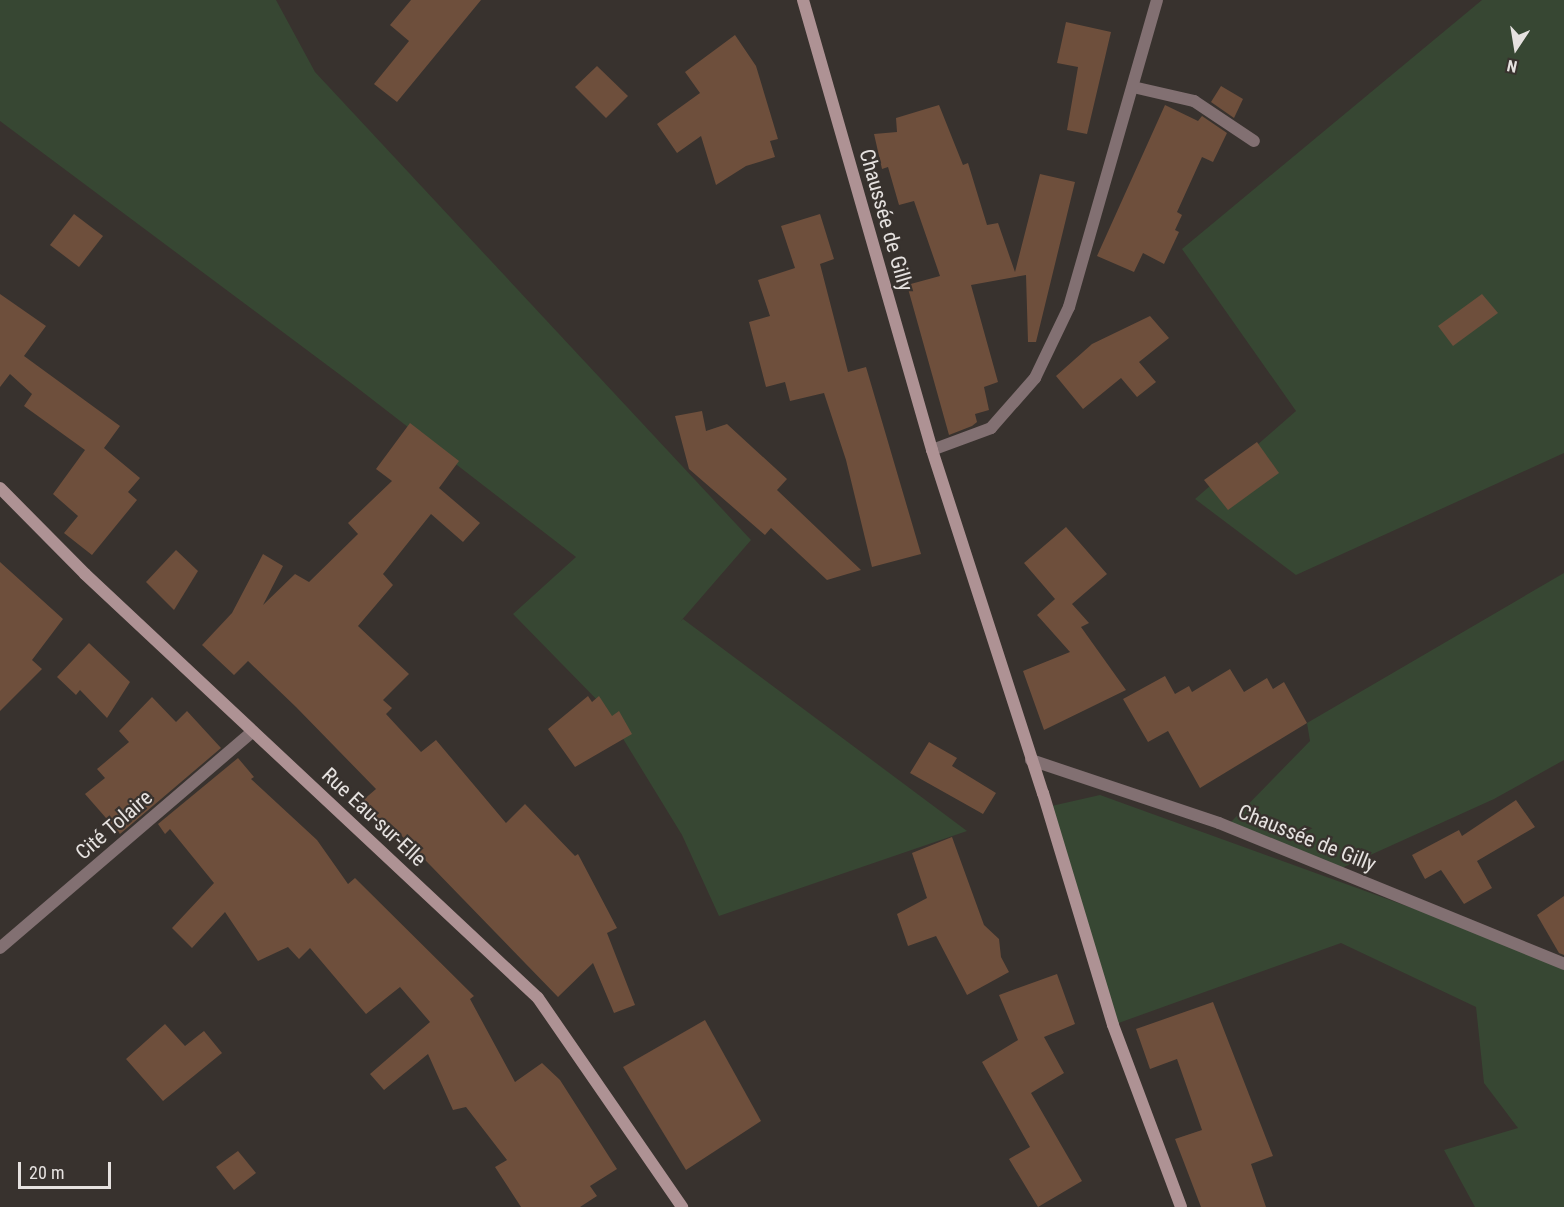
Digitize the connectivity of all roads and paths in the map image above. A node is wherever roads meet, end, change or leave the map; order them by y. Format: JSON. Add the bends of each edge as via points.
{"nodes":[{"id":1,"x":803,"y":0,"type":"edge"},
{"id":2,"x":1157,"y":0,"type":"edge"},
{"id":3,"x":1133,"y":87,"type":"junction"},
{"id":4,"x":1254,"y":141,"type":"dead end"},
{"id":5,"x":932,"y":450,"type":"junction"},
{"id":6,"x":0,"y":488,"type":"edge"},
{"id":7,"x":253,"y":731,"type":"junction"},
{"id":8,"x":1031,"y":760,"type":"junction"},
{"id":9,"x":0,"y":948,"type":"edge"},
{"id":10,"x":1564,"y":964,"type":"edge"},
{"id":11,"x":682,"y":1207,"type":"edge"},
{"id":12,"x":1182,"y":1207,"type":"edge"}],
"edges":[{"from":1,"to":5,"type":"main road","name":"Chaussée de Gilly"},
{"from":2,"to":3,"type":"street"},
{"from":3,"to":4,"type":"street","via":[[1194,101]]},
{"from":3,"to":5,"type":"street","via":[[1069,307],[1035,378],[991,428]]},
{"from":5,"to":8,"type":"main road","name":"Chaussée de Gilly"},
{"from":6,"to":7,"type":"main road","name":"Rue Eau-sur-Elle"},
{"from":7,"to":9,"type":"street","name":"Cité Tolaire"},
{"from":7,"to":11,"type":"main road","name":"Rue Eau-sur-Elle","via":[[538,998]]},
{"from":8,"to":10,"type":"street","name":"Chaussée de Gilly","via":[[1219,823]]},
{"from":8,"to":12,"type":"main road","name":"Chaussée de Gilly","via":[[1113,1026]]}]}
